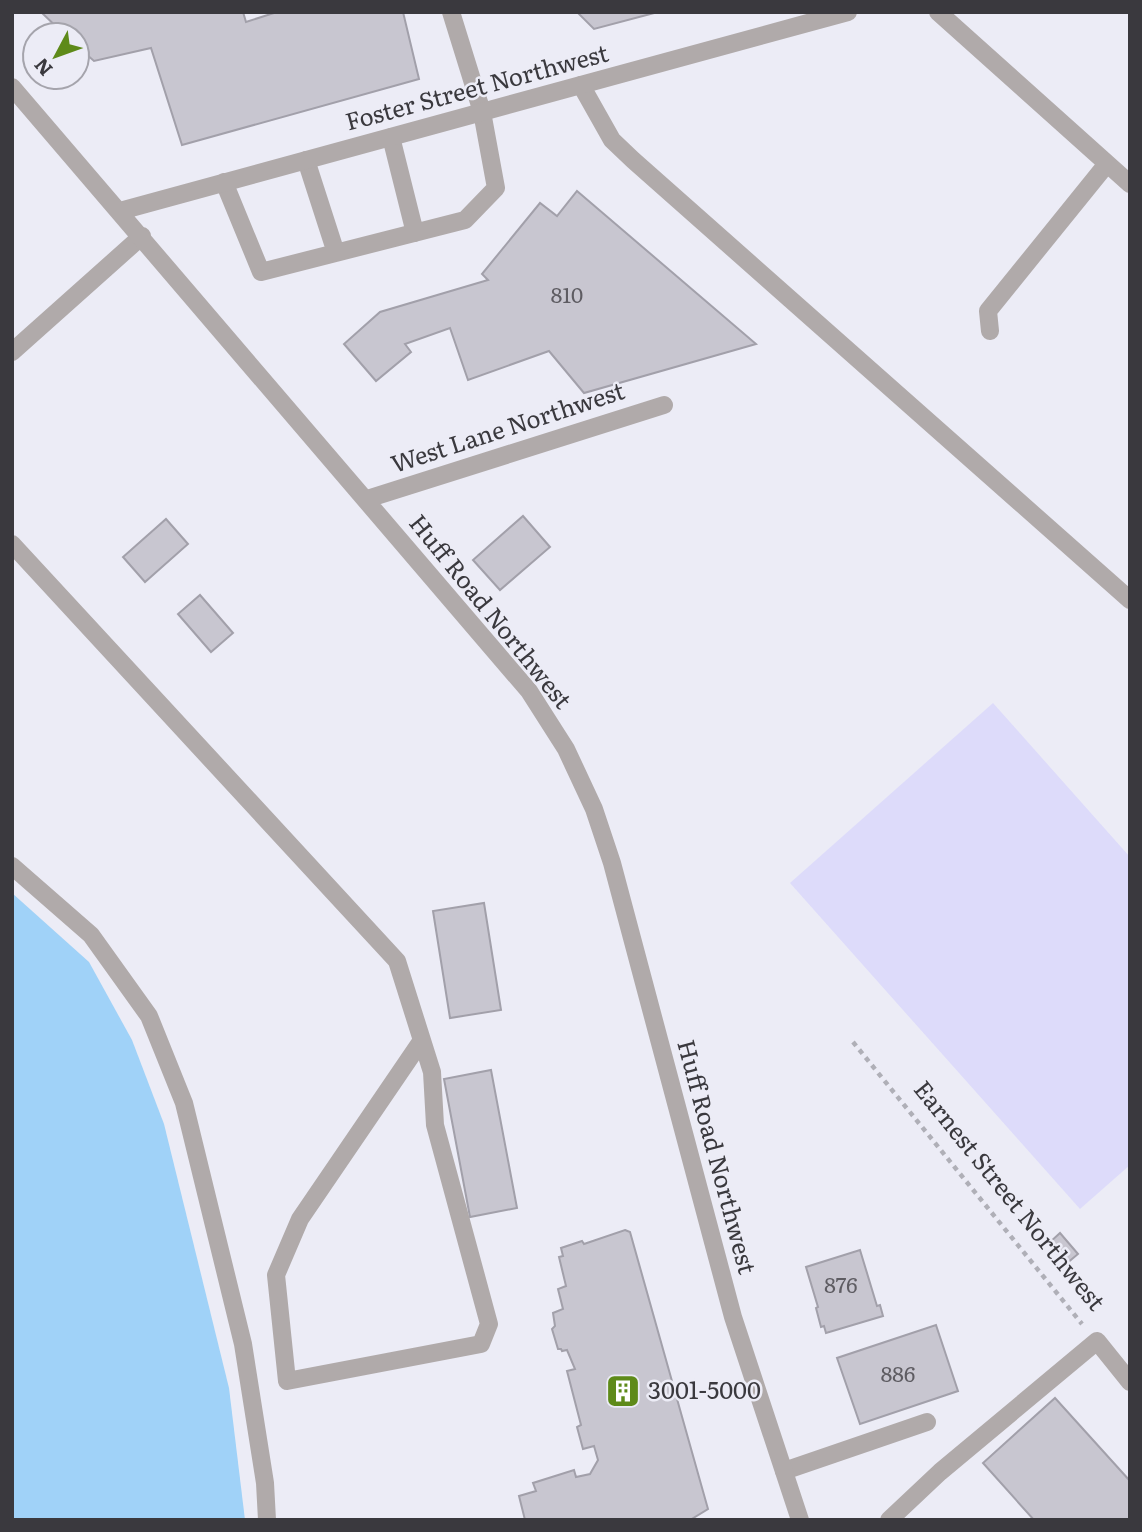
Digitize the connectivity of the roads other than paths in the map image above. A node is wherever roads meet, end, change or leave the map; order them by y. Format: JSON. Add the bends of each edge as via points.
{"nodes":[{"id":1,"x":451,"y":12,"type":"edge"},
{"id":2,"x":848,"y":12,"type":"edge"},
{"id":3,"x":938,"y":12,"type":"edge"},
{"id":4,"x":581,"y":85,"type":"junction"},
{"id":5,"x":12,"y":87,"type":"edge"},
{"id":6,"x":482,"y":112,"type":"junction"},
{"id":7,"x":391,"y":137,"type":"junction"},
{"id":8,"x":306,"y":160,"type":"junction"},
{"id":9,"x":1106,"y":165,"type":"junction"},
{"id":10,"x":224,"y":182,"type":"junction"},
{"id":11,"x":1130,"y":184,"type":"edge"},
{"id":12,"x":120,"y":211,"type":"junction"},
{"id":13,"x":415,"y":233,"type":"junction"},
{"id":14,"x":142,"y":236,"type":"junction"},
{"id":15,"x":336,"y":253,"type":"junction"},
{"id":16,"x":990,"y":331,"type":"dead end"},
{"id":17,"x":12,"y":352,"type":"edge"},
{"id":18,"x":664,"y":405,"type":"dead end"},
{"id":19,"x":367,"y":499,"type":"junction"},
{"id":20,"x":12,"y":544,"type":"edge"},
{"id":21,"x":1130,"y":600,"type":"edge"},
{"id":22,"x":12,"y":866,"type":"edge"},
{"id":23,"x":422,"y":1040,"type":"junction"},
{"id":24,"x":1129,"y":1381,"type":"edge"},
{"id":25,"x":928,"y":1422,"type":"dead end"},
{"id":26,"x":784,"y":1471,"type":"junction"},
{"id":27,"x":267,"y":1520,"type":"edge"},
{"id":28,"x":800,"y":1520,"type":"edge"},
{"id":29,"x":889,"y":1520,"type":"edge"}],
"edges":[{"from":1,"to":6,"type":"street"},
{"from":2,"to":4,"type":"street","name":"Foster Street Northwest"},
{"from":3,"to":9,"type":"street"},
{"from":4,"to":6,"type":"street","name":"Foster Street Northwest"},
{"from":4,"to":21,"type":"street","via":[[612,140]]},
{"from":5,"to":12,"type":"street","name":"Huff Road Northwest"},
{"from":6,"to":7,"type":"street","name":"Foster Street Northwest"},
{"from":6,"to":13,"type":"street","via":[[496,188],[465,220]]},
{"from":7,"to":8,"type":"street","name":"Foster Street Northwest"},
{"from":7,"to":13,"type":"street"},
{"from":8,"to":10,"type":"street","name":"Foster Street Northwest"},
{"from":8,"to":15,"type":"street"},
{"from":9,"to":11,"type":"street"},
{"from":9,"to":16,"type":"street","via":[[988,311]]},
{"from":10,"to":12,"type":"street","name":"Foster Street Northwest"},
{"from":10,"to":15,"type":"street","via":[[261,272]]},
{"from":12,"to":14,"type":"street","name":"Huff Road Northwest"},
{"from":13,"to":15,"type":"street"},
{"from":14,"to":17,"type":"street"},
{"from":14,"to":19,"type":"street","name":"Huff Road Northwest"},
{"from":18,"to":19,"type":"street","name":"West Lane Northwest"},
{"from":19,"to":26,"type":"street","name":"Huff Road Northwest","via":[[529,691],[566,749],[594,809],[733,1317]]},
{"from":20,"to":23,"type":"street","via":[[397,961]]},
{"from":22,"to":27,"type":"street","via":[[91,935],[149,1016],[184,1103],[243,1344]]},
{"from":23,"to":23,"type":"street","via":[[432,1072],[435,1125],[489,1324],[481,1344],[287,1381],[276,1275],[300,1219]]},
{"from":24,"to":29,"type":"street","name":"Earnest Street Northwest","via":[[1097,1340]]},
{"from":25,"to":26,"type":"street"},
{"from":26,"to":28,"type":"street","name":"Huff Road Northwest"}]}
